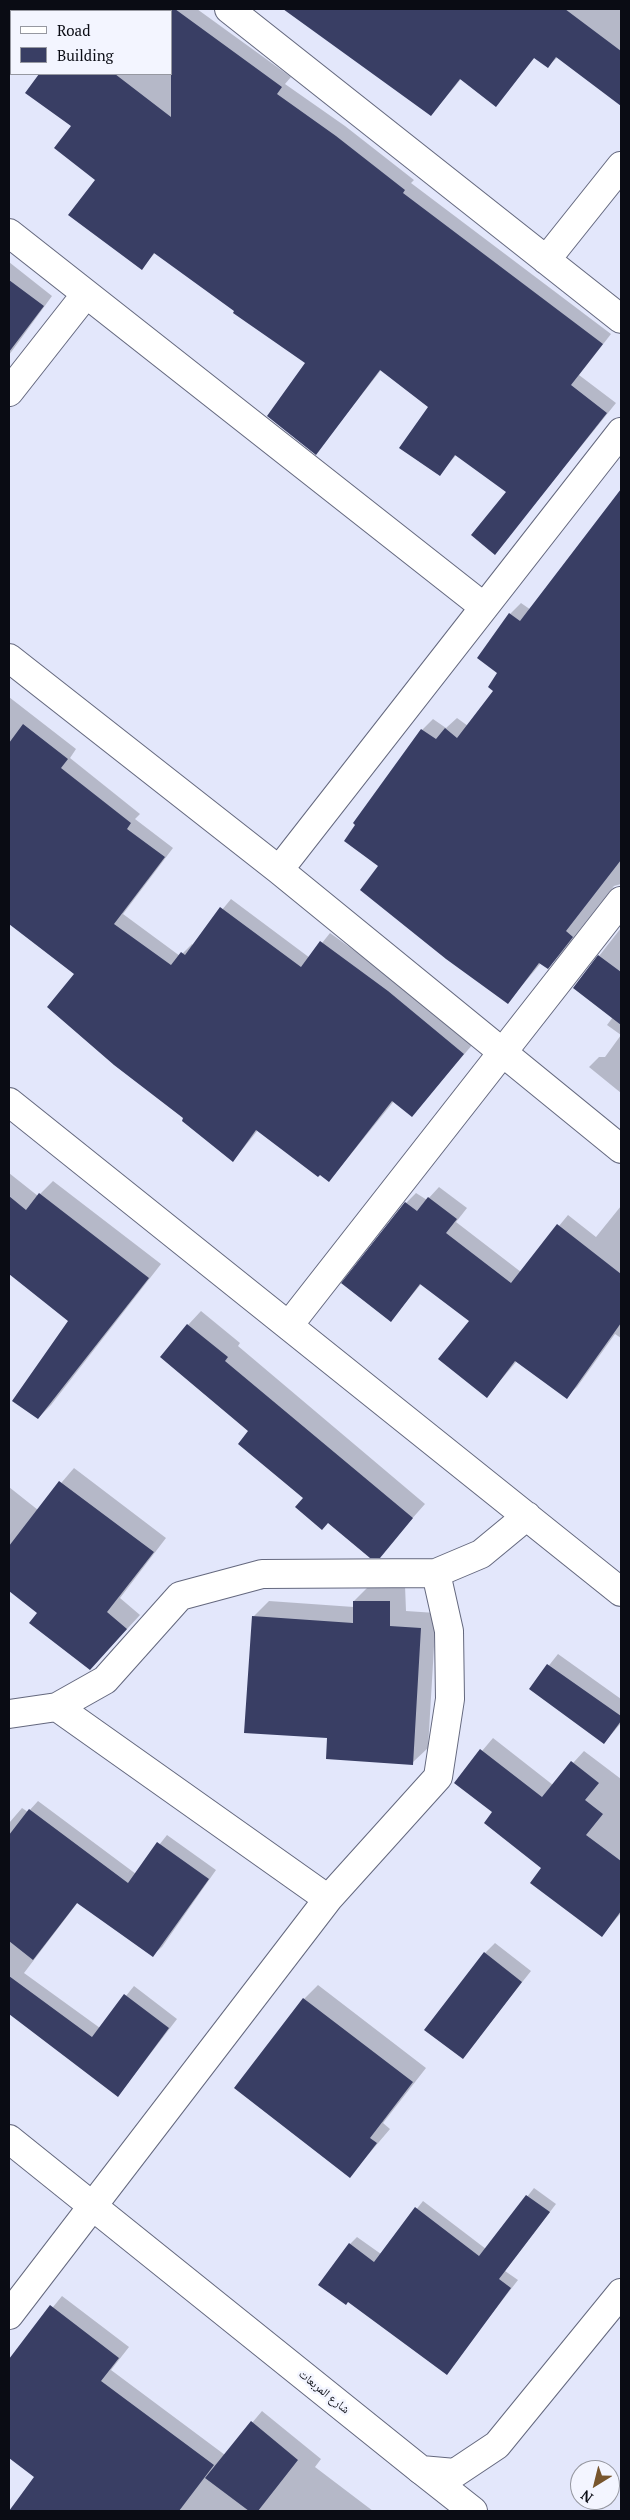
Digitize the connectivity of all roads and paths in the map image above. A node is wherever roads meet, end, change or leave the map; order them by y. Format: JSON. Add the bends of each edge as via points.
{"nodes":[{"id":1,"x":229,"y":9,"type":"edge"},
{"id":2,"x":621,"y":166,"type":"edge"},
{"id":3,"x":9,"y":232,"type":"edge"},
{"id":4,"x":546,"y":260,"type":"junction"},
{"id":5,"x":86,"y":294,"type":"junction"},
{"id":6,"x":621,"y":319,"type":"edge"},
{"id":7,"x":9,"y":392,"type":"edge"},
{"id":8,"x":621,"y":432,"type":"edge"},
{"id":9,"x":484,"y":607,"type":"junction"},
{"id":10,"x":9,"y":658,"type":"edge"},
{"id":11,"x":278,"y":870,"type":"junction"},
{"id":12,"x":621,"y":901,"type":"edge"},
{"id":13,"x":502,"y":1054,"type":"junction"},
{"id":14,"x":9,"y":1102,"type":"edge"},
{"id":15,"x":621,"y":1149,"type":"edge"},
{"id":16,"x":289,"y":1325,"type":"junction"},
{"id":17,"x":527,"y":1516,"type":"junction"},
{"id":18,"x":436,"y":1572,"type":"junction"},
{"id":19,"x":621,"y":1592,"type":"edge"},
{"id":20,"x":57,"y":1707,"type":"junction"},
{"id":21,"x":9,"y":1714,"type":"edge"},
{"id":22,"x":328,"y":1899,"type":"junction"},
{"id":23,"x":9,"y":2139,"type":"edge"},
{"id":24,"x":91,"y":2206,"type":"junction"},
{"id":25,"x":621,"y":2293,"type":"edge"},
{"id":26,"x":9,"y":2315,"type":"edge"},
{"id":27,"x":421,"y":2470,"type":"junction"},
{"id":28,"x":473,"y":2511,"type":"edge"}],
"edges":[{"from":1,"to":4,"type":"street"},
{"from":2,"to":4,"type":"street"},
{"from":3,"to":5,"type":"street"},
{"from":4,"to":6,"type":"street"},
{"from":5,"to":7,"type":"street"},
{"from":5,"to":9,"type":"street"},
{"from":8,"to":9,"type":"street"},
{"from":9,"to":11,"type":"street"},
{"from":10,"to":11,"type":"street"},
{"from":11,"to":13,"type":"street"},
{"from":12,"to":13,"type":"street"},
{"from":13,"to":15,"type":"street"},
{"from":13,"to":16,"type":"street"},
{"from":14,"to":16,"type":"street"},
{"from":16,"to":17,"type":"street"},
{"from":17,"to":18,"type":"street","via":[[481,1554]]},
{"from":17,"to":19,"type":"street"},
{"from":18,"to":20,"type":"street","via":[[262,1574],[180,1596],[105,1680]]},
{"from":18,"to":22,"type":"street","via":[[449,1631],[450,1699],[438,1777]]},
{"from":20,"to":21,"type":"street"},
{"from":20,"to":22,"type":"street"},
{"from":22,"to":24,"type":"street"},
{"from":23,"to":24,"type":"street","name":"شارع المربعات"},
{"from":24,"to":26,"type":"street"},
{"from":24,"to":27,"type":"street","name":"شارع المربعات"},
{"from":25,"to":27,"type":"street","via":[[497,2445],[455,2473]]},
{"from":27,"to":28,"type":"street","name":"شارع المربعات"}]}
